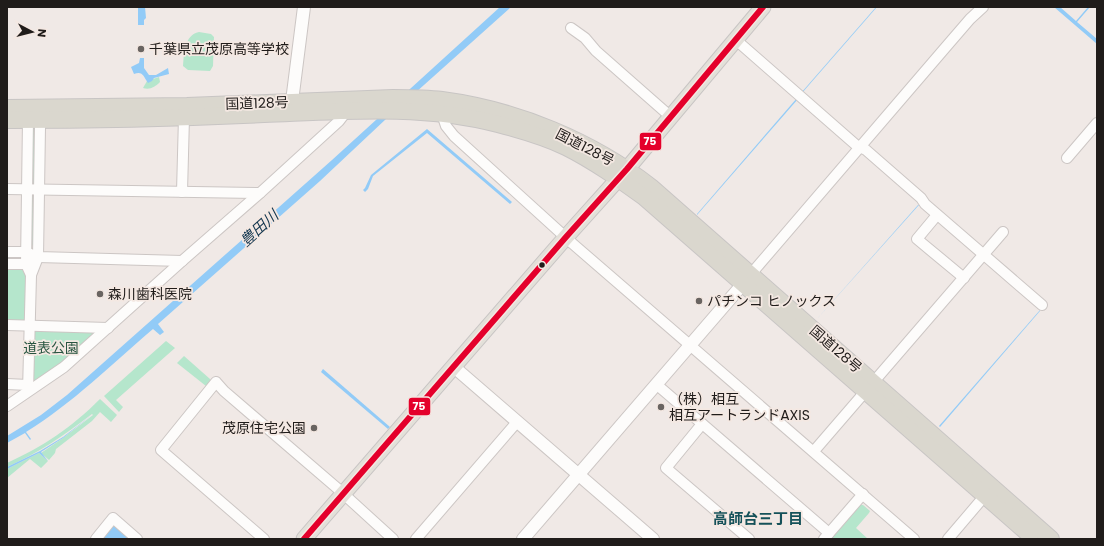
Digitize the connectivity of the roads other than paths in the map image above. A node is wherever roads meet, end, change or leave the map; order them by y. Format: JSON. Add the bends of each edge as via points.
{"nodes":[{"id":1,"x":304,"y":7,"type":"edge"},
{"id":2,"x":763,"y":7,"type":"edge"},
{"id":3,"x":984,"y":7,"type":"edge"},
{"id":4,"x":571,"y":28,"type":"dead end"},
{"id":5,"x":736,"y":40,"type":"junction"},
{"id":6,"x":353,"y":107,"type":"junction"},
{"id":7,"x":440,"y":107,"type":"junction"},
{"id":8,"x":7,"y":108,"type":"edge"},
{"id":9,"x":291,"y":108,"type":"junction"},
{"id":10,"x":34,"y":116,"type":"junction"},
{"id":11,"x":671,"y":116,"type":"junction"},
{"id":12,"x":184,"y":117,"type":"junction"},
{"id":13,"x":7,"y":120,"type":"edge"},
{"id":14,"x":1097,"y":123,"type":"edge"},
{"id":15,"x":861,"y":147,"type":"junction"},
{"id":16,"x":1067,"y":158,"type":"dead end"},
{"id":17,"x":623,"y":174,"type":"junction"},
{"id":18,"x":7,"y":189,"type":"edge"},
{"id":19,"x":26,"y":190,"type":"junction"},
{"id":20,"x":39,"y":190,"type":"junction"},
{"id":21,"x":182,"y":192,"type":"junction"},
{"id":22,"x":260,"y":193,"type":"junction"},
{"id":23,"x":937,"y":215,"type":"junction"},
{"id":24,"x":1003,"y":232,"type":"dead end"},
{"id":25,"x":566,"y":237,"type":"junction"},
{"id":26,"x":7,"y":252,"type":"edge"},
{"id":27,"x":26,"y":252,"type":"junction"},
{"id":28,"x":984,"y":255,"type":"junction"},
{"id":29,"x":38,"y":257,"type":"junction"},
{"id":30,"x":182,"y":261,"type":"junction"},
{"id":31,"x":7,"y":264,"type":"edge"},
{"id":32,"x":26,"y":264,"type":"junction"},
{"id":33,"x":31,"y":275,"type":"junction"},
{"id":34,"x":964,"y":278,"type":"junction"},
{"id":35,"x":747,"y":279,"type":"junction"},
{"id":36,"x":1042,"y":305,"type":"dead end"},
{"id":37,"x":7,"y":325,"type":"edge"},
{"id":38,"x":30,"y":325,"type":"junction"},
{"id":39,"x":108,"y":328,"type":"junction"},
{"id":40,"x":690,"y":345,"type":"junction"},
{"id":41,"x":454,"y":367,"type":"junction"},
{"id":42,"x":7,"y":384,"type":"edge"},
{"id":43,"x":656,"y":384,"type":"junction"},
{"id":44,"x":870,"y":386,"type":"junction"},
{"id":45,"x":28,"y":388,"type":"junction"},
{"id":46,"x":7,"y":406,"type":"edge"},
{"id":47,"x":517,"y":422,"type":"junction"},
{"id":48,"x":702,"y":424,"type":"junction"},
{"id":49,"x":814,"y":451,"type":"junction"},
{"id":50,"x":579,"y":474,"type":"junction"},
{"id":51,"x":988,"y":491,"type":"junction"},
{"id":52,"x":343,"y":494,"type":"junction"},
{"id":53,"x":862,"y":494,"type":"junction"},
{"id":54,"x":827,"y":536,"type":"edge"},
{"id":55,"x":742,"y":537,"type":"edge"},
{"id":56,"x":96,"y":539,"type":"edge"},
{"id":57,"x":137,"y":539,"type":"edge"},
{"id":58,"x":264,"y":539,"type":"edge"},
{"id":59,"x":304,"y":539,"type":"edge"},
{"id":60,"x":393,"y":539,"type":"edge"},
{"id":61,"x":416,"y":539,"type":"edge"},
{"id":62,"x":523,"y":539,"type":"edge"},
{"id":63,"x":653,"y":539,"type":"edge"},
{"id":64,"x":914,"y":539,"type":"edge"},
{"id":65,"x":948,"y":539,"type":"edge"},
{"id":66,"x":1034,"y":539,"type":"edge"},
{"id":67,"x":1051,"y":539,"type":"edge"}],
"edges":[{"from":1,"to":9,"type":"street"},
{"from":2,"to":5,"type":"main road"},
{"from":3,"to":15,"type":"street","via":[[970,19]]},
{"from":4,"to":11,"type":"street"},
{"from":5,"to":11,"type":"main road"},
{"from":5,"to":15,"type":"street"},
{"from":6,"to":7,"type":"highway","name":"国道128号","via":[[421,112]]},
{"from":6,"to":7,"type":"highway","name":"国道128号","via":[[372,98],[393,98]]},
{"from":6,"to":9,"type":"highway","name":"国道128号"},
{"from":6,"to":22,"type":"street"},
{"from":7,"to":17,"type":"highway","name":"国道128号","via":[[465,104],[529,121],[576,141]]},
{"from":7,"to":25,"type":"street","via":[[446,126],[454,136]]},
{"from":8,"to":10,"type":"highway","name":"国道128号"},
{"from":9,"to":10,"type":"highway","name":"国道128号","via":[[187,106]]},
{"from":9,"to":12,"type":"highway","name":"国道128号"},
{"from":10,"to":12,"type":"highway","name":"国道128号"},
{"from":10,"to":13,"type":"highway","name":"国道128号"},
{"from":10,"to":19,"type":"street"},
{"from":10,"to":20,"type":"street"},
{"from":11,"to":17,"type":"main road"},
{"from":12,"to":21,"type":"street"},
{"from":14,"to":16,"type":"street"},
{"from":15,"to":23,"type":"street","via":[[921,198]]},
{"from":15,"to":35,"type":"street"},
{"from":17,"to":25,"type":"main road"},
{"from":17,"to":35,"type":"highway","name":"国道128号","via":[[652,187]]},
{"from":18,"to":19,"type":"street"},
{"from":19,"to":20,"type":"street"},
{"from":19,"to":27,"type":"street"},
{"from":20,"to":21,"type":"street"},
{"from":20,"to":29,"type":"street"},
{"from":21,"to":22,"type":"street"},
{"from":22,"to":30,"type":"street"},
{"from":23,"to":28,"type":"street"},
{"from":23,"to":34,"type":"street","via":[[917,239]]},
{"from":24,"to":28,"type":"street"},
{"from":25,"to":40,"type":"street"},
{"from":25,"to":41,"type":"main road"},
{"from":26,"to":27,"type":"street"},
{"from":27,"to":29,"type":"street"},
{"from":27,"to":32,"type":"street"},
{"from":28,"to":34,"type":"street"},
{"from":28,"to":36,"type":"street"},
{"from":29,"to":30,"type":"street"},
{"from":29,"to":32,"type":"street"},
{"from":29,"to":33,"type":"street"},
{"from":30,"to":39,"type":"street"},
{"from":31,"to":32,"type":"street"},
{"from":32,"to":33,"type":"street"},
{"from":33,"to":38,"type":"street"},
{"from":34,"to":44,"type":"street"},
{"from":35,"to":40,"type":"street"},
{"from":35,"to":44,"type":"highway","name":"国道128号"},
{"from":37,"to":38,"type":"street"},
{"from":38,"to":39,"type":"street"},
{"from":38,"to":45,"type":"street"},
{"from":39,"to":45,"type":"street","via":[[64,367]]},
{"from":40,"to":43,"type":"street"},
{"from":40,"to":49,"type":"street"},
{"from":41,"to":47,"type":"street"},
{"from":41,"to":52,"type":"main road"},
{"from":42,"to":45,"type":"street"},
{"from":43,"to":48,"type":"street"},
{"from":43,"to":50,"type":"street"},
{"from":44,"to":49,"type":"street"},
{"from":44,"to":51,"type":"highway","name":"国道128号"},
{"from":45,"to":46,"type":"street"},
{"from":47,"to":50,"type":"street"},
{"from":47,"to":61,"type":"street"},
{"from":48,"to":54,"type":"street"},
{"from":48,"to":55,"type":"street","via":[[666,468]]},
{"from":49,"to":53,"type":"street"},
{"from":50,"to":62,"type":"street"},
{"from":50,"to":63,"type":"street"},
{"from":51,"to":65,"type":"street"},
{"from":51,"to":66,"type":"highway","name":"国道128号"},
{"from":51,"to":67,"type":"highway","name":"国道128号"},
{"from":52,"to":58,"type":"street","via":[[216,382],[161,450]]},
{"from":52,"to":59,"type":"main road"},
{"from":52,"to":60,"type":"street"},
{"from":53,"to":54,"type":"street"},
{"from":53,"to":64,"type":"street"},
{"from":56,"to":57,"type":"street","via":[[113,518]]}]}
